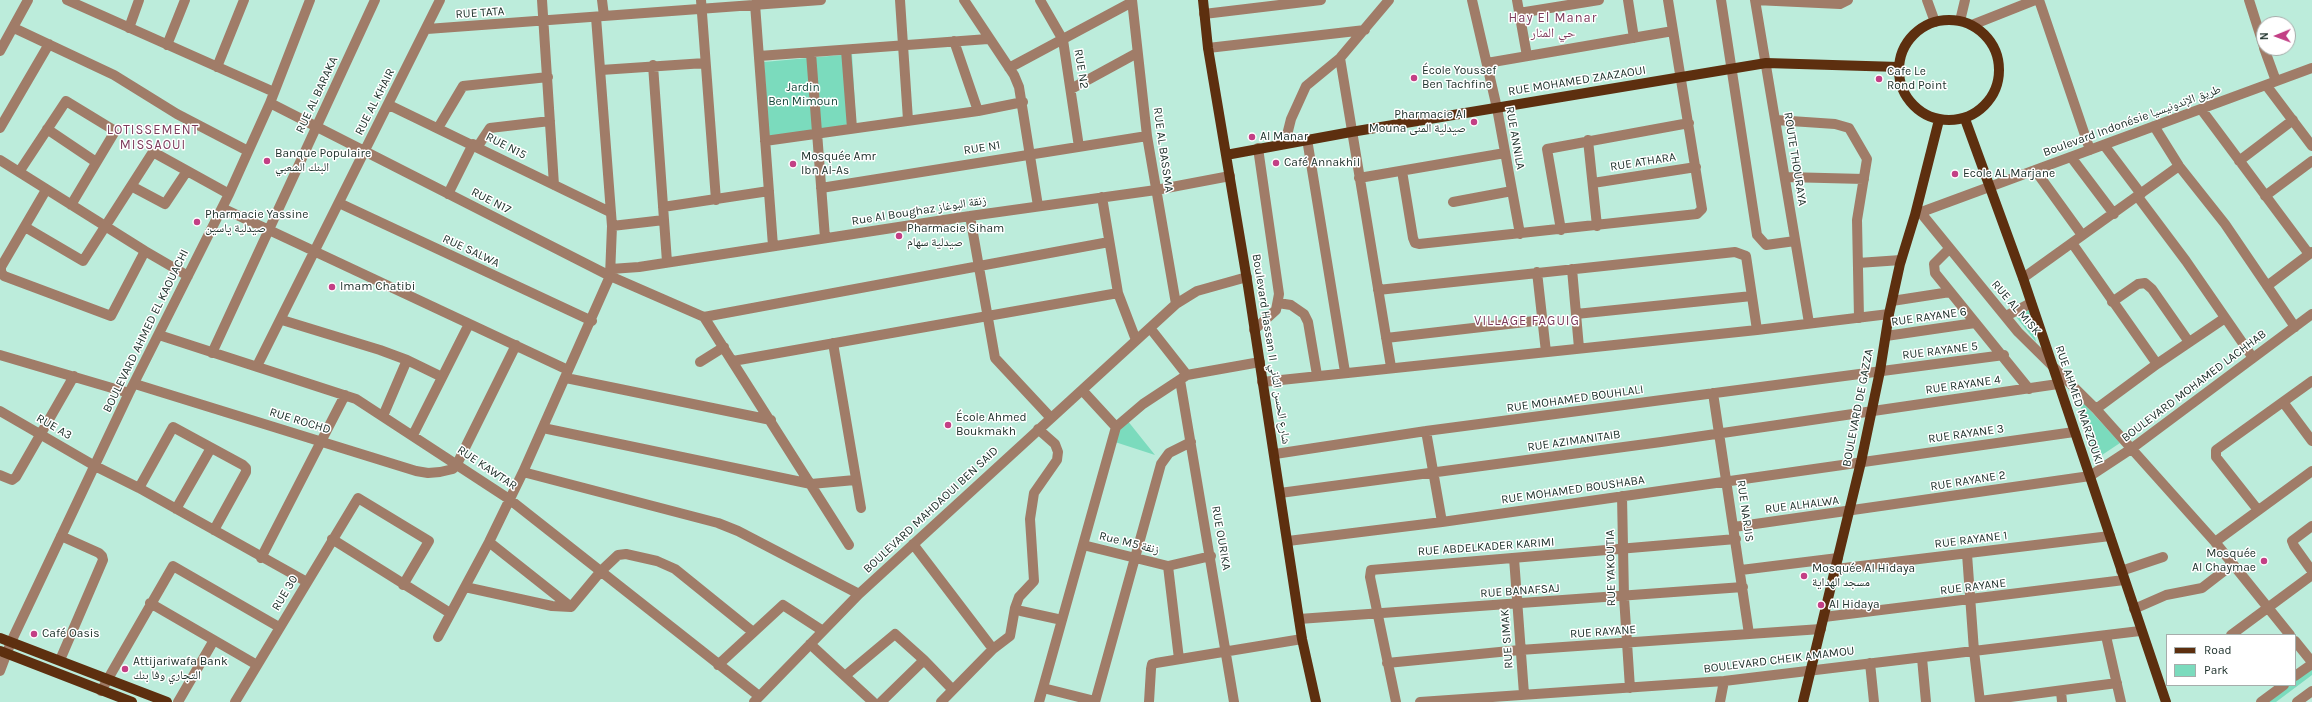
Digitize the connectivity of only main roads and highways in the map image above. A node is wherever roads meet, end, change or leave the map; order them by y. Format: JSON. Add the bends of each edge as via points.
{"nodes":[{"id":1,"x":1203,"y":0,"type":"edge"},
{"id":2,"x":1899,"y":68,"type":"junction"},
{"id":3,"x":1965,"y":118,"type":"junction"},
{"id":4,"x":1939,"y":120,"type":"junction"},
{"id":5,"x":1226,"y":155,"type":"junction"},
{"id":6,"x":0,"y":638,"type":"edge"},
{"id":7,"x":4,"y":652,"type":"edge"},
{"id":8,"x":2165,"y":687,"type":"edge"},
{"id":9,"x":132,"y":702,"type":"edge"},
{"id":10,"x":167,"y":702,"type":"edge"},
{"id":11,"x":1316,"y":702,"type":"edge"},
{"id":12,"x":1804,"y":702,"type":"edge"},
{"id":13,"x":2166,"y":702,"type":"edge"}],
"edges":[{"from":1,"to":5,"type":"main road","name":"Boulevard Hassan II شارع الحسن الثاني","via":[[1208,48]]},
{"from":2,"to":3,"type":"main road","via":[[1903,49],[1909,39],[1924,26],[1935,22],[1960,21],[1972,25],[1985,35],[1994,47],[1999,77],[1995,91],[1986,104]]},
{"from":2,"to":4,"type":"main road","via":[[1900,81],[1908,100],[1924,114]]},
{"from":2,"to":5,"type":"main road","name":"RUE MOHAMED ZAAZAOUI","via":[[1766,64],[1307,139]]},
{"from":3,"to":4,"type":"main road"},
{"from":3,"to":8,"type":"main road","name":"RUE AHMED MARZOUKI","via":[[1988,188],[2023,278],[2140,631]]},
{"from":4,"to":12,"type":"main road","name":"BOULEVARD DE GAZZA","via":[[1918,214],[1901,260],[1861,462]]},
{"from":5,"to":11,"type":"main road","name":"Boulevard Hassan II شارع الحسن الثاني","via":[[1275,454],[1302,639]]},
{"from":6,"to":10,"type":"main road"},
{"from":7,"to":9,"type":"main road"},
{"from":8,"to":13,"type":"main road","name":"RUE AHMED MARZOUKI"}]}
